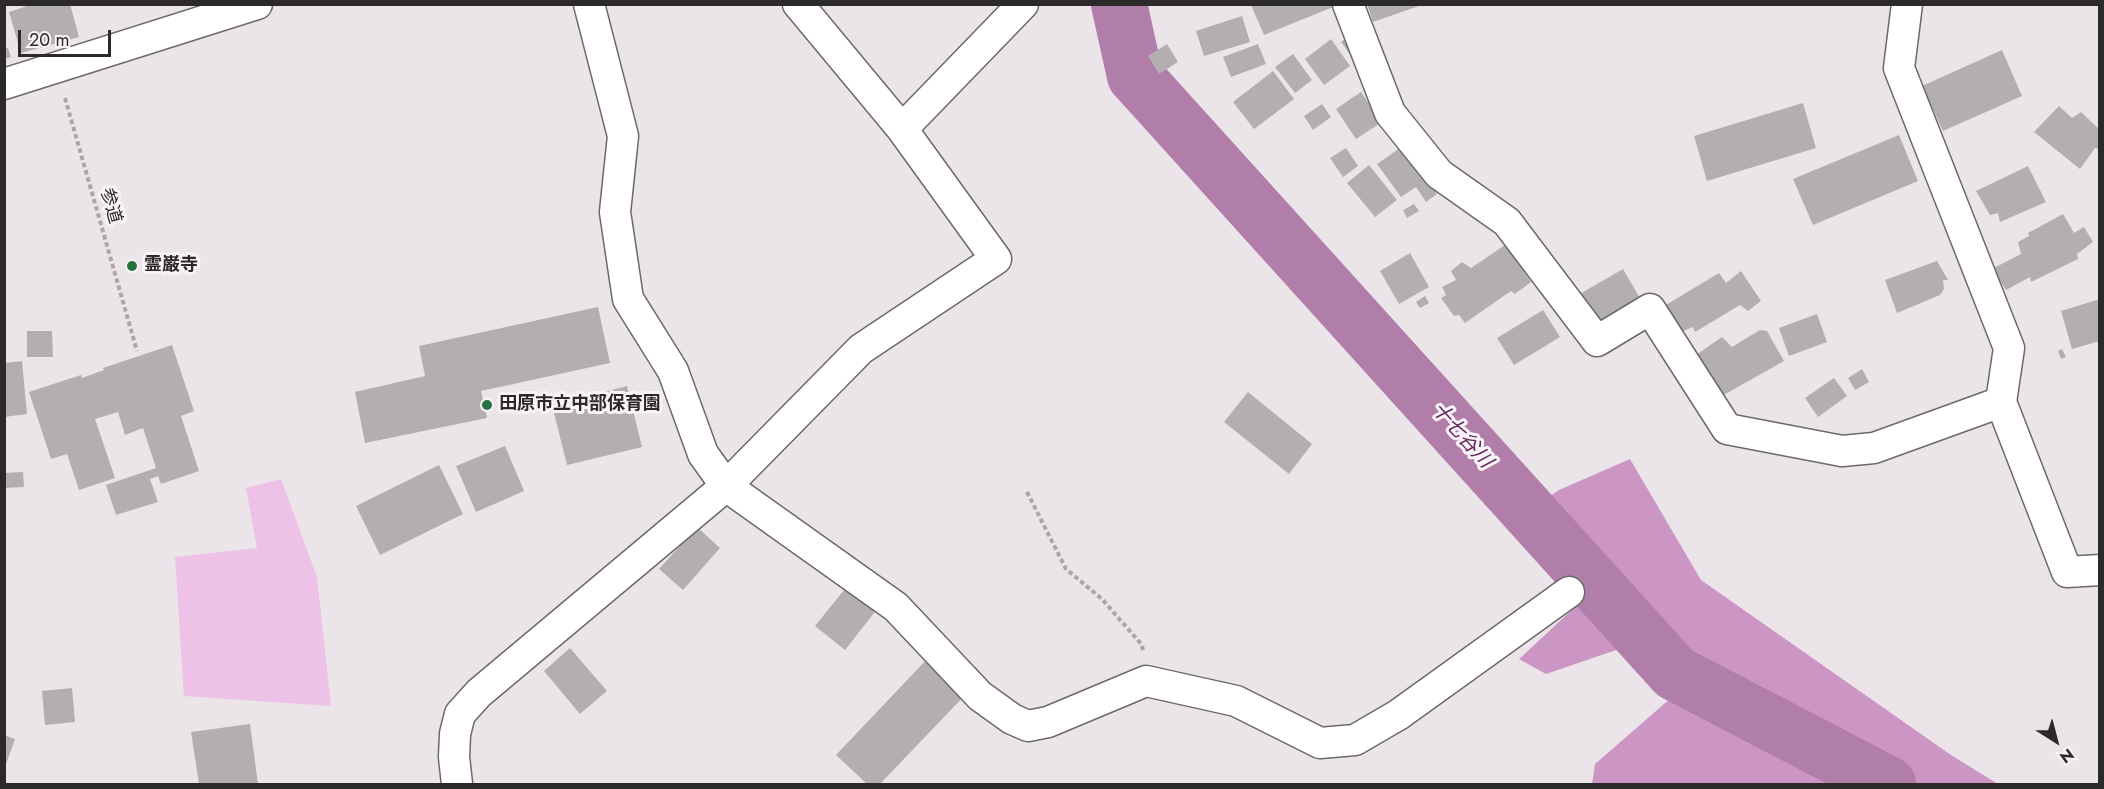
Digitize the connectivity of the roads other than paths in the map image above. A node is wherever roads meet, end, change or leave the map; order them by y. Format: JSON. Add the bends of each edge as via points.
{"nodes":[{"id":1,"x":589,"y":4,"type":"edge"},
{"id":2,"x":798,"y":4,"type":"edge"},
{"id":3,"x":1023,"y":4,"type":"edge"},
{"id":4,"x":1348,"y":4,"type":"edge"},
{"id":5,"x":1907,"y":4,"type":"edge"},
{"id":6,"x":255,"y":5,"type":"edge"},
{"id":7,"x":4,"y":84,"type":"edge"},
{"id":8,"x":902,"y":129,"type":"junction"},
{"id":9,"x":2001,"y":402,"type":"junction"},
{"id":10,"x":726,"y":486,"type":"junction"},
{"id":11,"x":2100,"y":570,"type":"edge"},
{"id":12,"x":1569,"y":592,"type":"dead end"},
{"id":13,"x":457,"y":784,"type":"edge"}],
"edges":[{"from":1,"to":10,"type":"street","via":[[623,136],[615,212],[628,299],[673,371],[703,454]]},
{"from":2,"to":8,"type":"street"},
{"from":3,"to":8,"type":"street"},
{"from":4,"to":9,"type":"street","via":[[1390,113],[1439,174],[1507,222],[1597,341],[1650,309],[1727,429],[1842,451],[1874,448]]},
{"from":5,"to":9,"type":"street","via":[[1899,68],[2009,348]]},
{"from":6,"to":7,"type":"street"},
{"from":8,"to":10,"type":"street","via":[[996,259],[861,349]]},
{"from":9,"to":11,"type":"street","via":[[2067,572]]},
{"from":10,"to":12,"type":"street","via":[[896,607],[980,696],[1028,726],[1048,722],[1146,681],[1236,701],[1320,743],[1355,740],[1398,716]]},
{"from":10,"to":13,"type":"street","via":[[479,693],[460,714],[454,757]]}]}
